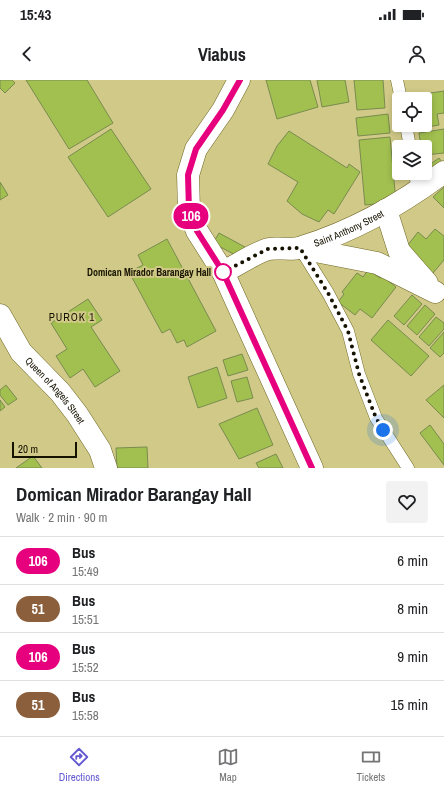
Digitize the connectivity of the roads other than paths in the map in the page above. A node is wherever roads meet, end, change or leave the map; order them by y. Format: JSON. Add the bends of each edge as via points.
{"nodes":[{"id":1,"x":240,"y":80,"type":"edge"},
{"id":2,"x":397,"y":80,"type":"edge"},
{"id":3,"x":400,"y":92,"type":"edge"},
{"id":4,"x":444,"y":172,"type":"edge"},
{"id":5,"x":417,"y":182,"type":"edge"},
{"id":6,"x":386,"y":210,"type":"junction"},
{"id":7,"x":300,"y":248,"type":"junction"},
{"id":8,"x":223,"y":272,"type":"junction"},
{"id":9,"x":440,"y":295,"type":"edge"},
{"id":10,"x":0,"y":315,"type":"edge"},
{"id":11,"x":106,"y":468,"type":"edge"},
{"id":12,"x":312,"y":468,"type":"edge"},
{"id":13,"x":408,"y":468,"type":"edge"}],
"edges":[{"from":1,"to":8,"type":"street","via":[[196,149],[188,175],[189,211],[197,231]]},
{"from":2,"to":3,"type":"lane"},
{"from":4,"to":5,"type":"street","name":"Saint Anthony Street"},
{"from":5,"to":6,"type":"street","name":"Saint Anthony Street"},
{"from":6,"to":7,"type":"street","name":"Saint Anthony Street","via":[[341,234]]},
{"from":6,"to":9,"type":"street","via":[[399,251]]},
{"from":7,"to":8,"type":"street","name":"Saint Anthony Street","via":[[268,249]]},
{"from":7,"to":9,"type":"street","via":[[377,263]]},
{"from":7,"to":13,"type":"lane","via":[[348,331],[359,374],[376,418]]},
{"from":8,"to":12,"type":"street"},
{"from":10,"to":11,"type":"street","name":"Queen of Angels Street","via":[[21,352],[60,392],[77,414],[100,450]]}]}
